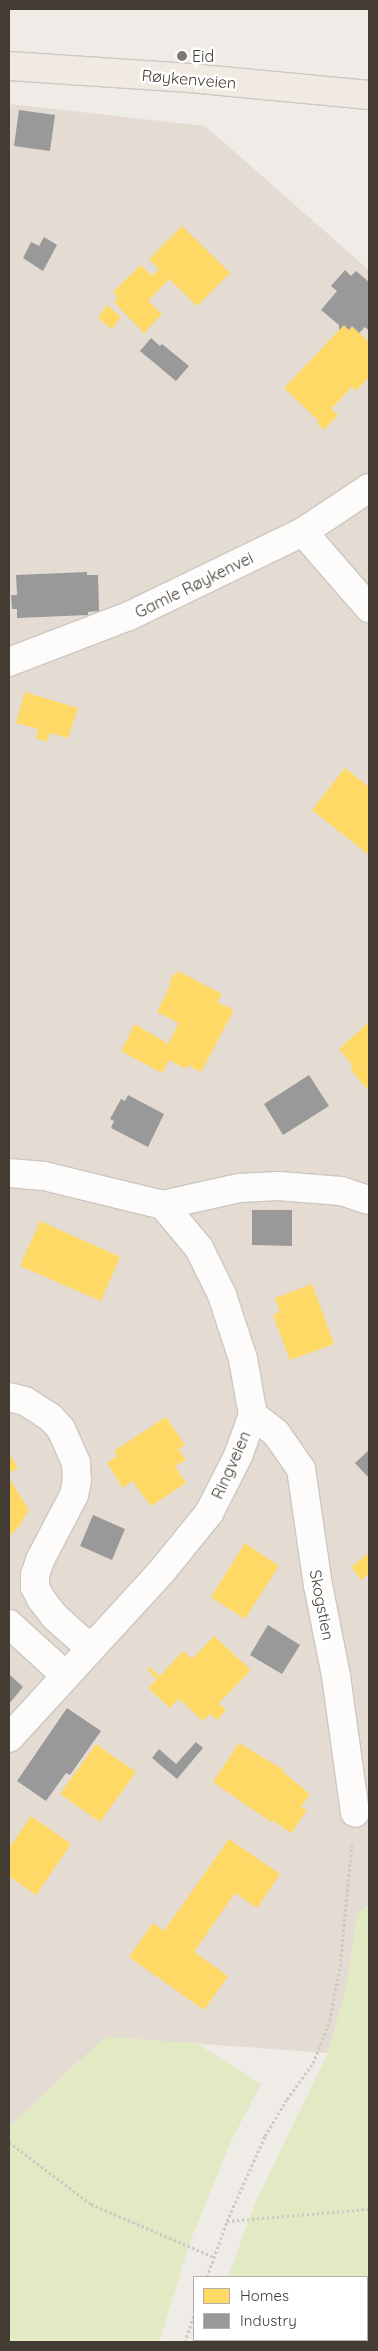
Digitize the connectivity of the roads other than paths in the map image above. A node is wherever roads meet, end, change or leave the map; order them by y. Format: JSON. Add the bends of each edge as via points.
{"nodes":[{"id":1,"x":9,"y":66,"type":"edge"},
{"id":2,"x":369,"y":95,"type":"edge"},
{"id":3,"x":369,"y":488,"type":"edge"},
{"id":4,"x":303,"y":532,"type":"junction"},
{"id":5,"x":369,"y":608,"type":"edge"},
{"id":6,"x":9,"y":662,"type":"edge"},
{"id":7,"x":9,"y":1174,"type":"edge"},
{"id":8,"x":369,"y":1200,"type":"edge"},
{"id":9,"x":163,"y":1205,"type":"junction"},
{"id":10,"x":9,"y":1397,"type":"edge"},
{"id":11,"x":253,"y":1415,"type":"junction"},
{"id":12,"x":9,"y":1624,"type":"edge"},
{"id":13,"x":90,"y":1648,"type":"junction"},
{"id":14,"x":66,"y":1675,"type":"junction"},
{"id":15,"x":9,"y":1738,"type":"edge"},
{"id":16,"x":355,"y":1814,"type":"road end"}],
"edges":[{"from":1,"to":2,"type":"main road","name":"Røykenveien","via":[[190,78]]},
{"from":3,"to":4,"type":"street","name":"Gamle Røykenvei"},
{"from":4,"to":5,"type":"street"},
{"from":4,"to":6,"type":"street","name":"Gamle Røykenvei","via":[[130,616]]},
{"from":7,"to":9,"type":"street","via":[[44,1176]]},
{"from":8,"to":9,"type":"street","via":[[341,1191],[279,1186],[239,1188]]},
{"from":9,"to":11,"type":"street","name":"Ringveien","via":[[198,1248],[222,1295],[242,1359]]},
{"from":10,"to":13,"type":"street","via":[[25,1401],[50,1416],[66,1437],[76,1463],[74,1494],[40,1560],[35,1587],[55,1617]]},
{"from":11,"to":13,"type":"street","name":"Ringveien","via":[[238,1456],[209,1513],[162,1572]]},
{"from":11,"to":16,"type":"street","name":"Skogstien","via":[[276,1434],[301,1469],[318,1585],[336,1676]]},
{"from":12,"to":14,"type":"street"},
{"from":13,"to":14,"type":"street","name":"Ringveien"},
{"from":14,"to":15,"type":"street","name":"Ringveien"}]}
